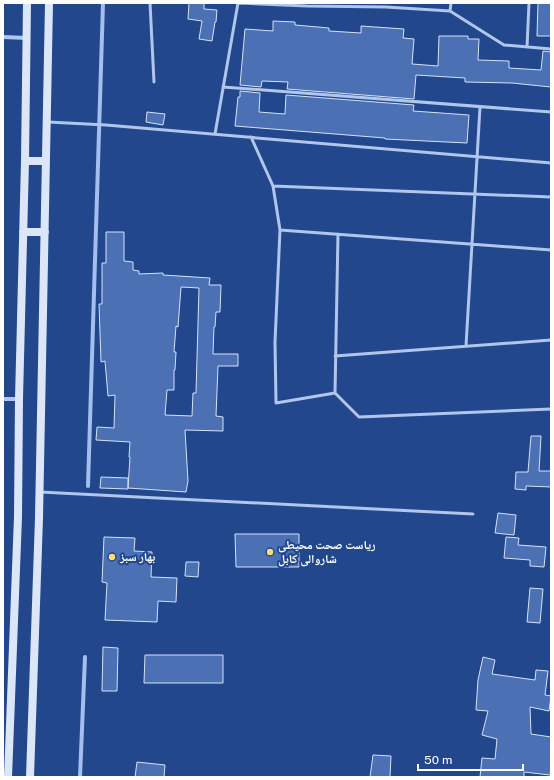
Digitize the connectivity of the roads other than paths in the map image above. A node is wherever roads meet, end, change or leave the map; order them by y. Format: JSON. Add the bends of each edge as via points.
{"nodes":[{"id":1,"x":27,"y":3,"type":"edge"},
{"id":2,"x":49,"y":3,"type":"edge"},
{"id":3,"x":150,"y":3,"type":"edge"},
{"id":4,"x":238,"y":3,"type":"edge"},
{"id":5,"x":387,"y":3,"type":"edge"},
{"id":6,"x":451,"y":3,"type":"edge"},
{"id":7,"x":529,"y":3,"type":"edge"},
{"id":8,"x":307,"y":5,"type":"edge"},
{"id":9,"x":386,"y":7,"type":"junction"},
{"id":10,"x":450,"y":11,"type":"junction"},
{"id":11,"x":3,"y":37,"type":"edge"},
{"id":12,"x":27,"y":38,"type":"junction"},
{"id":13,"x":526,"y":47,"type":"junction"},
{"id":14,"x":551,"y":49,"type":"edge"},
{"id":15,"x":154,"y":82,"type":"dead end"},
{"id":16,"x":223,"y":87,"type":"junction"},
{"id":17,"x":480,"y":107,"type":"junction"},
{"id":18,"x":551,"y":112,"type":"edge"},
{"id":19,"x":47,"y":122,"type":"junction"},
{"id":20,"x":215,"y":134,"type":"junction"},
{"id":21,"x":251,"y":137,"type":"junction"},
{"id":22,"x":477,"y":156,"type":"junction"},
{"id":23,"x":25,"y":160,"type":"junction"},
{"id":24,"x":46,"y":161,"type":"junction"},
{"id":25,"x":551,"y":163,"type":"edge"},
{"id":26,"x":273,"y":186,"type":"junction"},
{"id":27,"x":475,"y":194,"type":"junction"},
{"id":28,"x":551,"y":197,"type":"edge"},
{"id":29,"x":280,"y":230,"type":"junction"},
{"id":30,"x":23,"y":232,"type":"junction"},
{"id":31,"x":45,"y":232,"type":"junction"},
{"id":32,"x":338,"y":234,"type":"junction"},
{"id":33,"x":472,"y":244,"type":"junction"},
{"id":34,"x":551,"y":250,"type":"edge"},
{"id":35,"x":551,"y":340,"type":"edge"},
{"id":36,"x":466,"y":346,"type":"junction"},
{"id":37,"x":336,"y":356,"type":"junction"},
{"id":38,"x":335,"y":393,"type":"junction"},
{"id":39,"x":3,"y":399,"type":"edge"},
{"id":40,"x":19,"y":399,"type":"junction"},
{"id":41,"x":551,"y":409,"type":"edge"},
{"id":42,"x":40,"y":492,"type":"junction"},
{"id":43,"x":473,"y":514,"type":"dead end"},
{"id":44,"x":8,"y":777,"type":"edge"},
{"id":45,"x":30,"y":777,"type":"edge"}],
"edges":[{"from":1,"to":12,"type":"main road"},
{"from":2,"to":19,"type":"main road"},
{"from":3,"to":15,"type":"lane"},
{"from":4,"to":8,"type":"lane"},
{"from":4,"to":16,"type":"lane"},
{"from":5,"to":9,"type":"lane"},
{"from":6,"to":10,"type":"lane"},
{"from":7,"to":13,"type":"lane"},
{"from":8,"to":9,"type":"lane"},
{"from":9,"to":10,"type":"lane"},
{"from":10,"to":13,"type":"lane","via":[[504,45]]},
{"from":11,"to":12,"type":"street"},
{"from":12,"to":23,"type":"main road"},
{"from":13,"to":14,"type":"lane"},
{"from":16,"to":17,"type":"lane"},
{"from":16,"to":20,"type":"lane"},
{"from":17,"to":18,"type":"lane"},
{"from":17,"to":22,"type":"lane"},
{"from":19,"to":20,"type":"lane"},
{"from":19,"to":24,"type":"main road"},
{"from":20,"to":21,"type":"lane"},
{"from":21,"to":22,"type":"lane"},
{"from":21,"to":26,"type":"lane"},
{"from":22,"to":25,"type":"lane"},
{"from":22,"to":27,"type":"lane"},
{"from":23,"to":24,"type":"main road"},
{"from":23,"to":30,"type":"main road"},
{"from":24,"to":31,"type":"main road"},
{"from":26,"to":27,"type":"lane"},
{"from":26,"to":29,"type":"lane"},
{"from":27,"to":28,"type":"lane"},
{"from":27,"to":33,"type":"lane"},
{"from":29,"to":32,"type":"lane"},
{"from":29,"to":38,"type":"lane","via":[[275,342],[276,403]]},
{"from":30,"to":31,"type":"main road"},
{"from":30,"to":40,"type":"main road"},
{"from":31,"to":42,"type":"main road"},
{"from":32,"to":33,"type":"lane"},
{"from":32,"to":37,"type":"lane"},
{"from":33,"to":34,"type":"lane"},
{"from":33,"to":36,"type":"lane"},
{"from":35,"to":36,"type":"lane"},
{"from":36,"to":37,"type":"lane"},
{"from":37,"to":38,"type":"lane"},
{"from":38,"to":41,"type":"lane","via":[[359,417]]},
{"from":39,"to":40,"type":"street"},
{"from":40,"to":44,"type":"main road","via":[[18,517]]},
{"from":42,"to":43,"type":"lane"},
{"from":42,"to":45,"type":"main road"}]}
